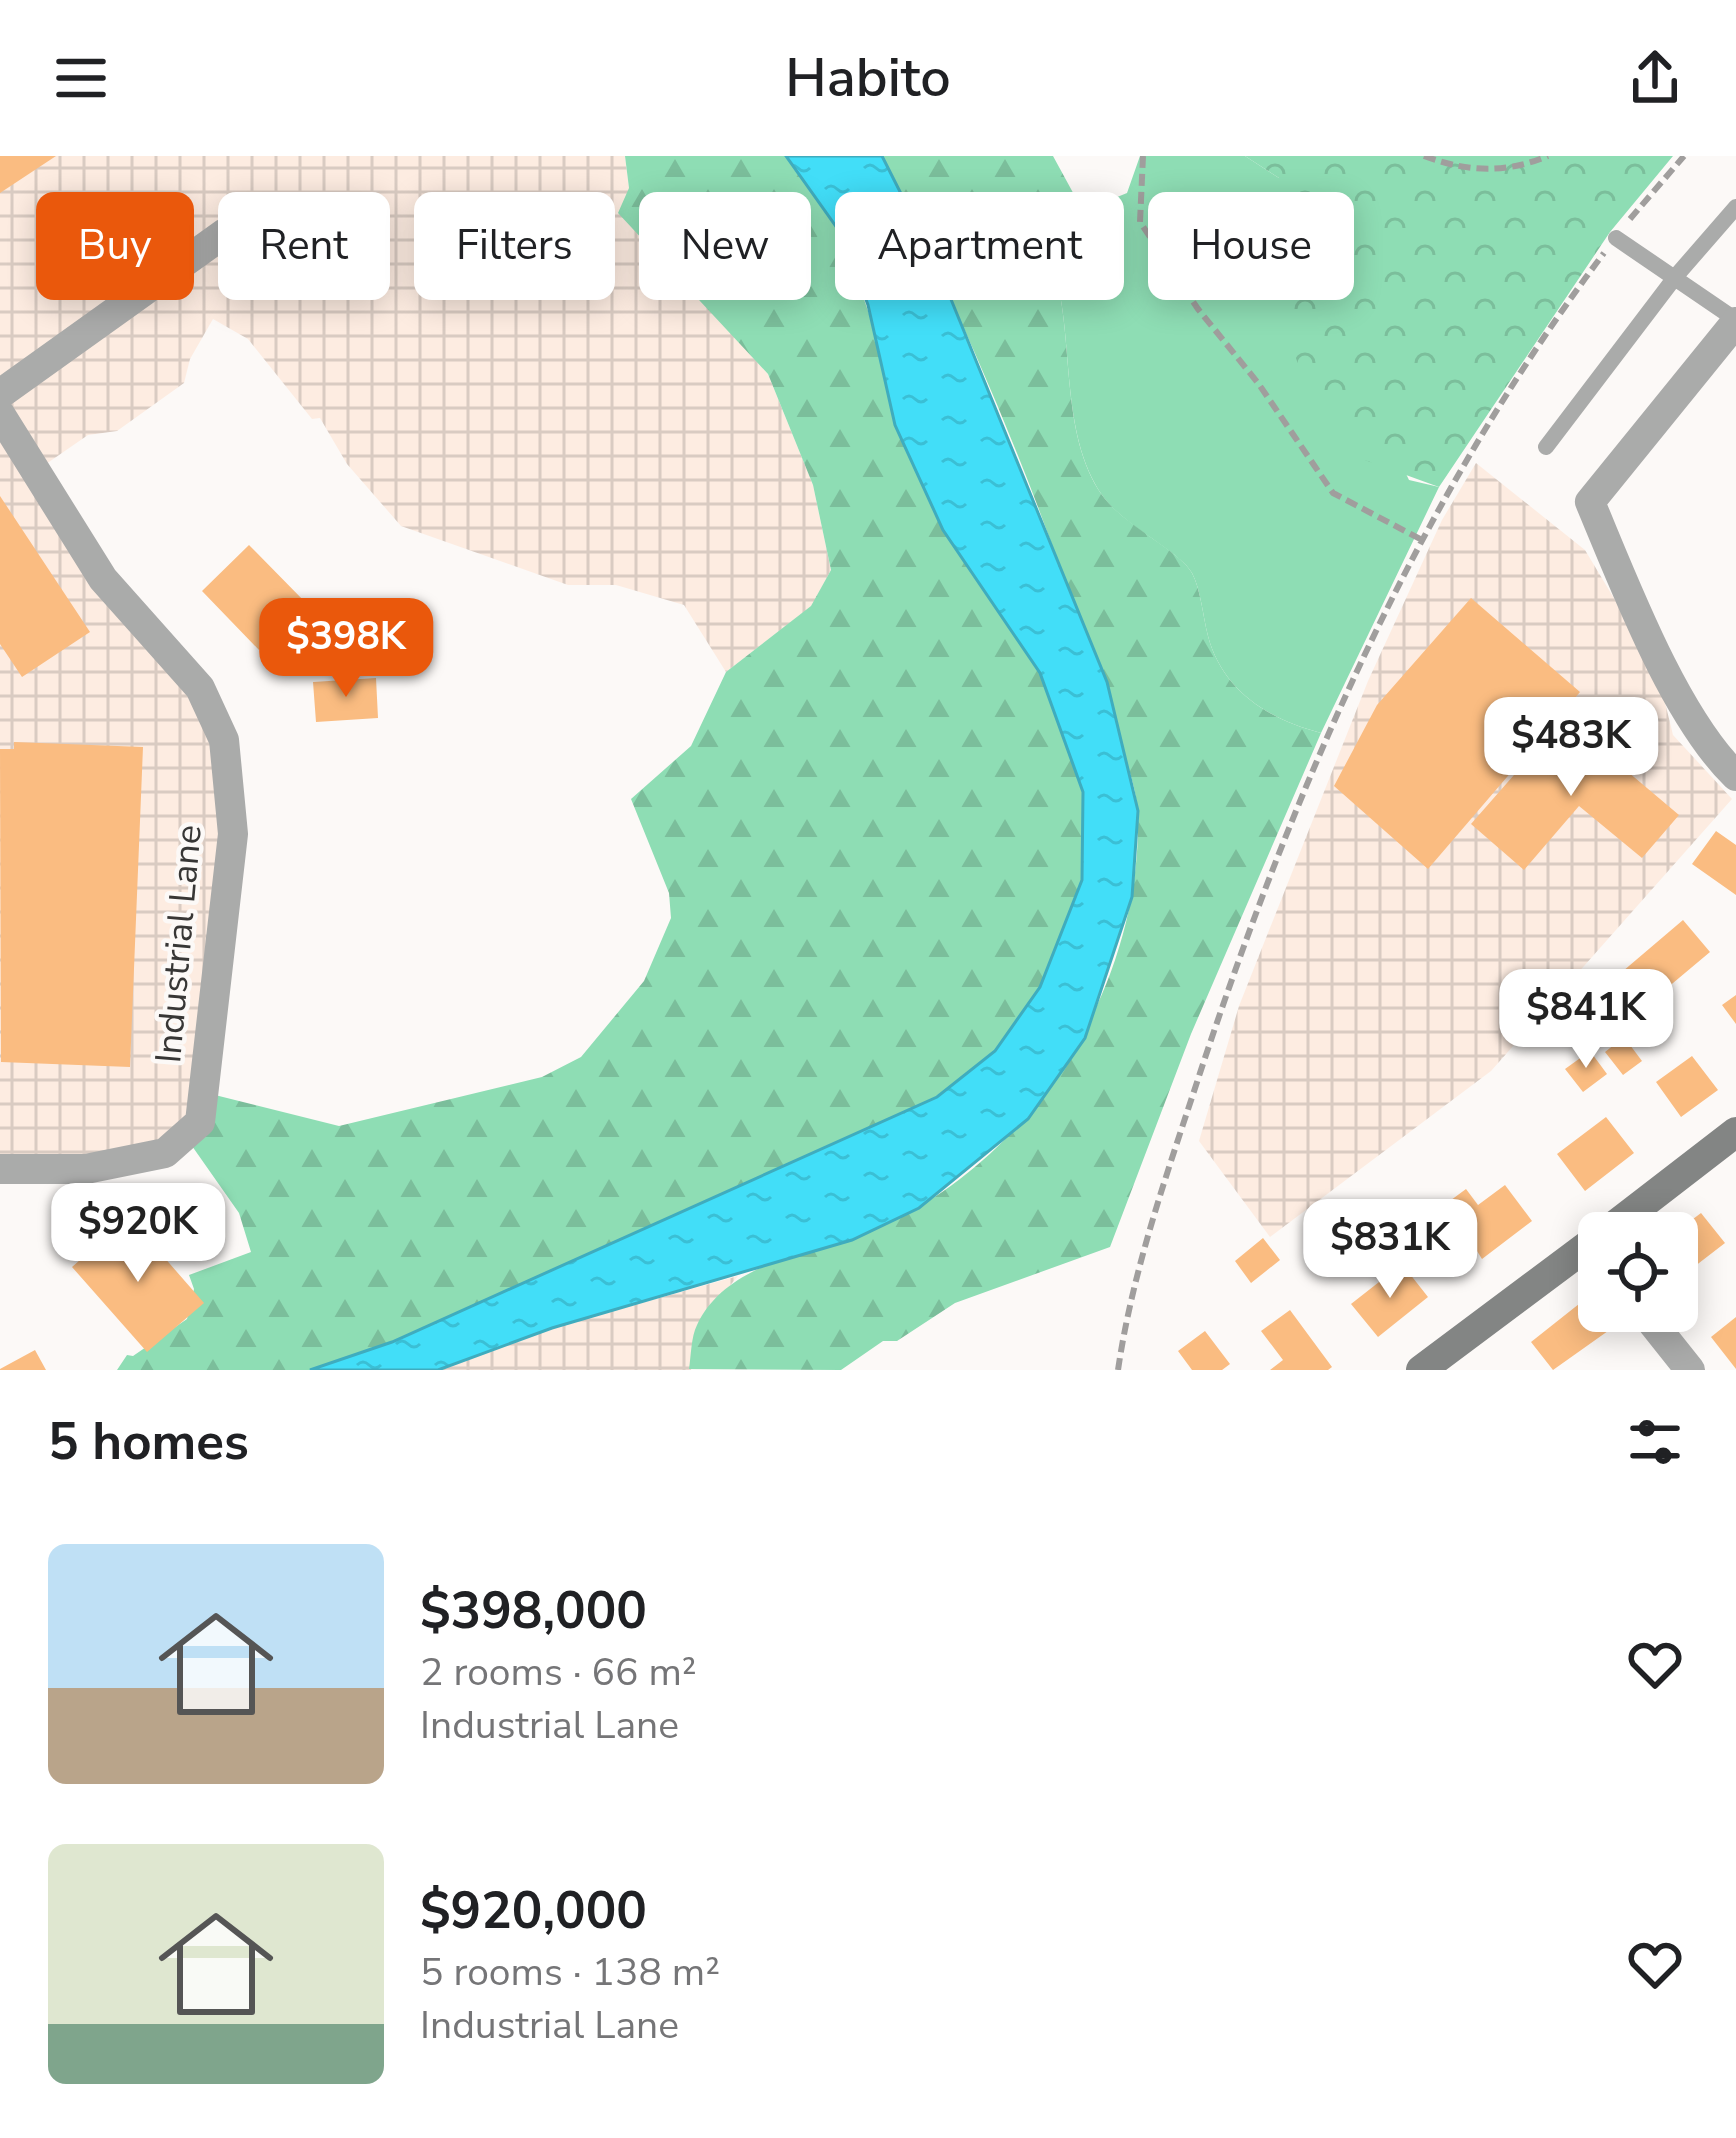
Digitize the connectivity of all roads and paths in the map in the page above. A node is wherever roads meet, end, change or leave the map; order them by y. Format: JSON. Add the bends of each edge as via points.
{"nodes":[{"id":1,"x":1143,"y":156,"type":"edge"},
{"id":2,"x":1424,"y":156,"type":"edge"},
{"id":3,"x":1548,"y":156,"type":"edge"},
{"id":4,"x":1684,"y":156,"type":"edge"},
{"id":5,"x":1736,"y":207,"type":"edge"},
{"id":6,"x":218,"y":238,"type":"edge"},
{"id":7,"x":1616,"y":238,"type":"junction"},
{"id":8,"x":1676,"y":276,"type":"junction"},
{"id":9,"x":1736,"y":321,"type":"edge"},
{"id":10,"x":0,"y":394,"type":"edge"},
{"id":11,"x":0,"y":414,"type":"edge"},
{"id":12,"x":1546,"y":446,"type":"dead end"},
{"id":13,"x":1422,"y":540,"type":"junction"},
{"id":14,"x":1736,"y":776,"type":"edge"},
{"id":15,"x":1736,"y":1132,"type":"edge"},
{"id":16,"x":0,"y":1169,"type":"edge"},
{"id":17,"x":1636,"y":1212,"type":"edge"},
{"id":18,"x":1578,"y":1256,"type":"edge"},
{"id":19,"x":1660,"y":1332,"type":"edge"},
{"id":20,"x":1118,"y":1370,"type":"edge"},
{"id":21,"x":1421,"y":1370,"type":"edge"},
{"id":22,"x":1690,"y":1370,"type":"edge"}],
"edges":[{"from":1,"to":13,"type":"path","via":[[1140,222],[1198,309],[1333,493]]},
{"from":2,"to":3,"type":"path","via":[[1462,169],[1507,170]]},
{"from":4,"to":7,"type":"path"},
{"from":5,"to":8,"type":"lane"},
{"from":6,"to":10,"type":"street"},
{"from":7,"to":8,"type":"lane"},
{"from":7,"to":13,"type":"path","via":[[1490,418]]},
{"from":8,"to":9,"type":"lane"},
{"from":8,"to":12,"type":"lane"},
{"from":9,"to":14,"type":"street","via":[[1590,502],[1697,724]]},
{"from":11,"to":16,"type":"street","name":"Industrial Lane","via":[[104,580],[200,688],[224,740],[232,834],[200,1122],[165,1153],[86,1169]]},
{"from":13,"to":20,"type":"path","via":[[1352,682],[1230,981],[1137,1270]]},
{"from":15,"to":17,"type":"main road"},
{"from":18,"to":21,"type":"main road"},
{"from":19,"to":22,"type":"street"}]}
